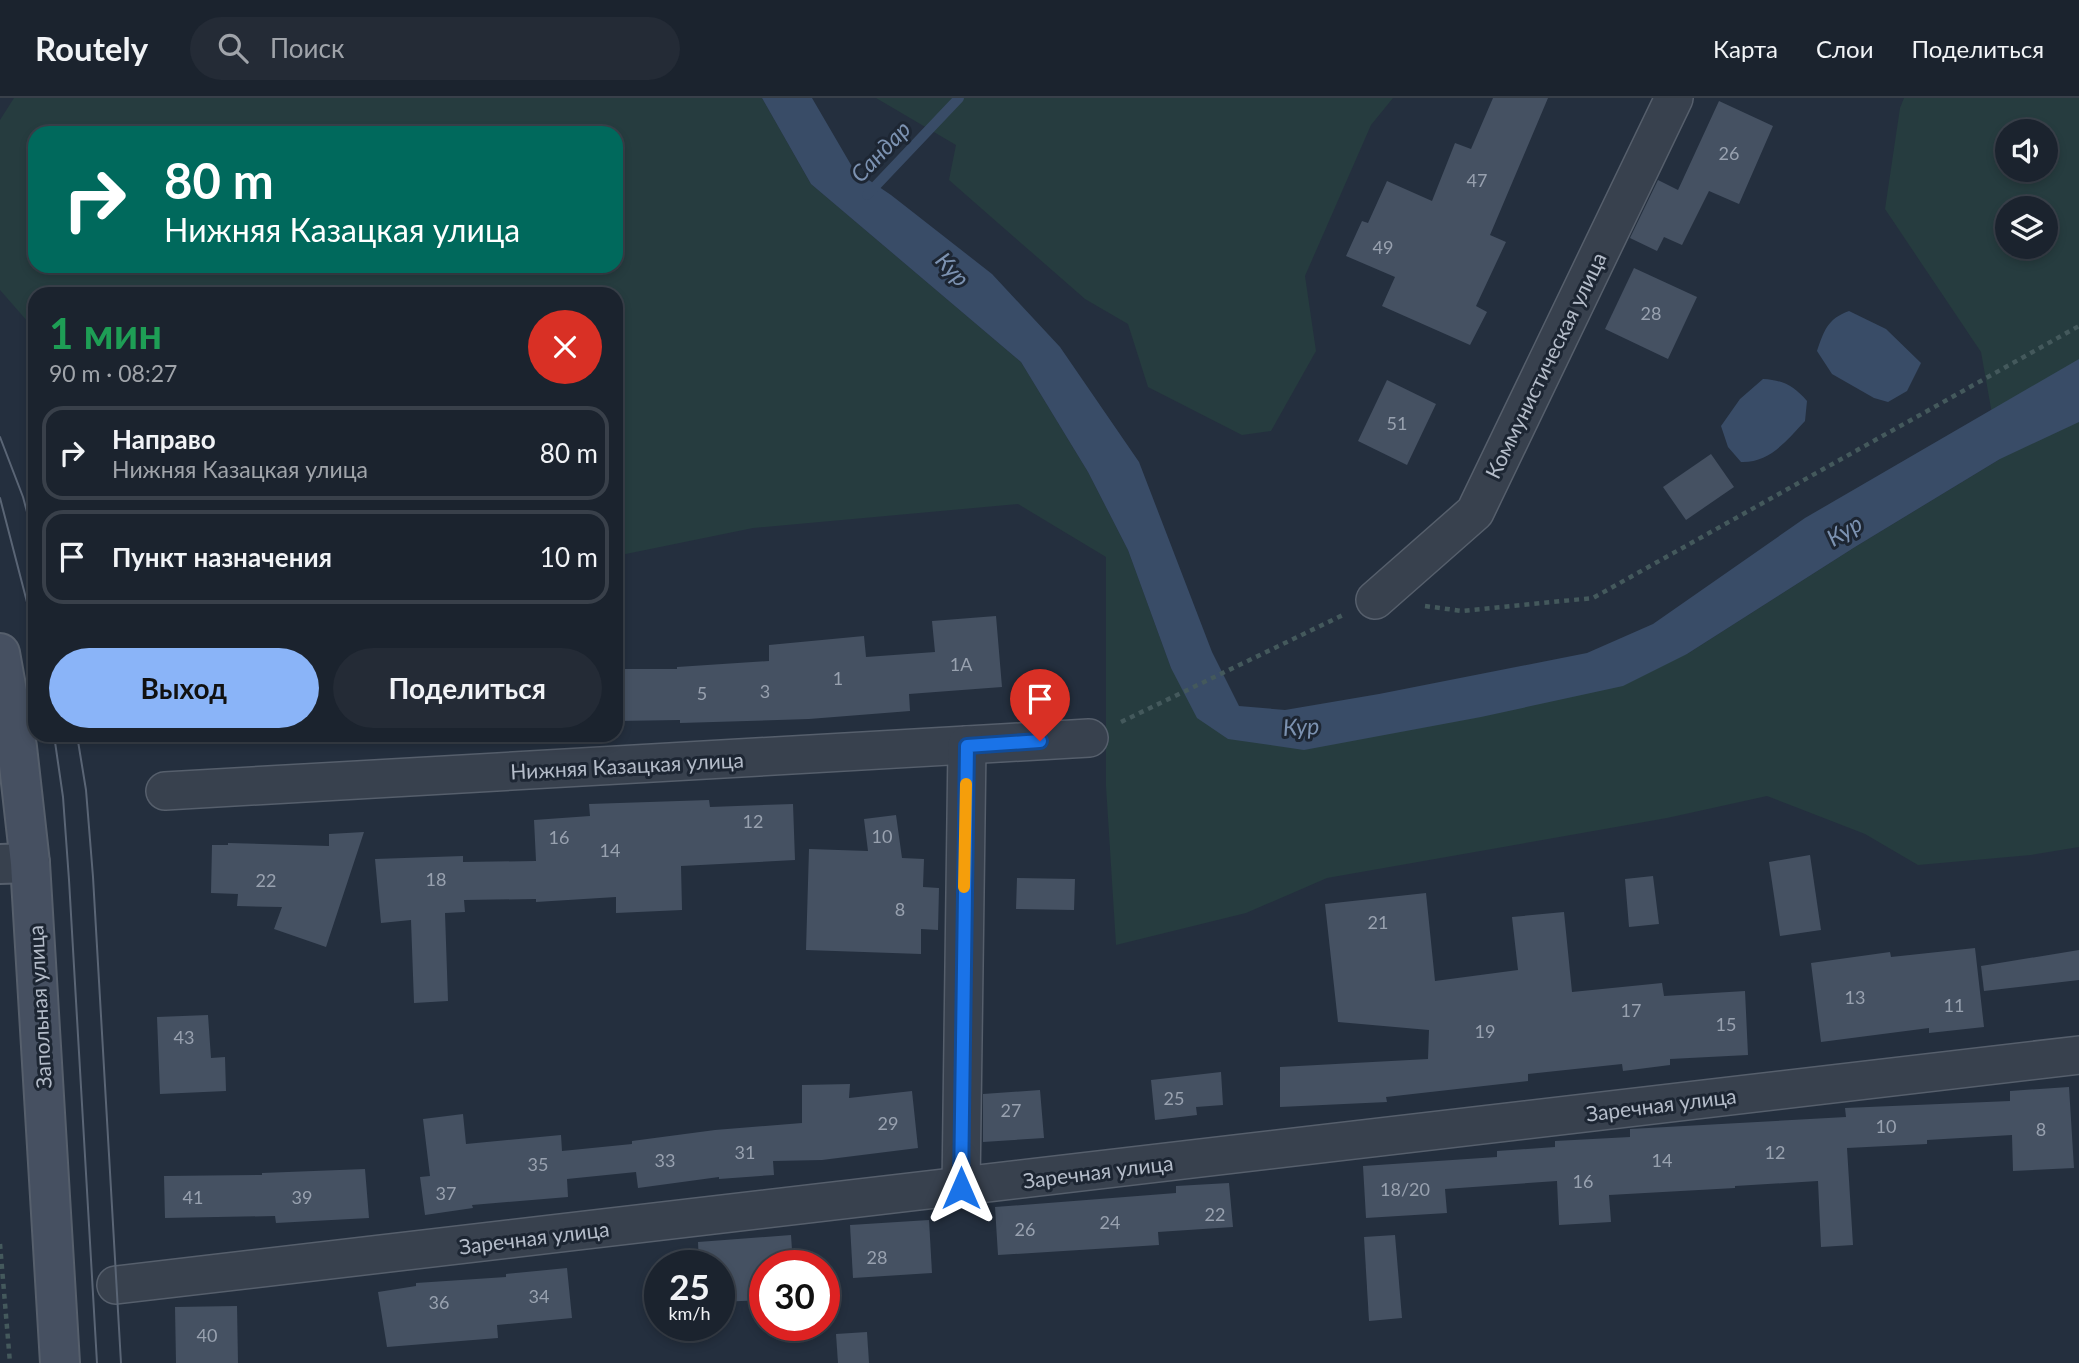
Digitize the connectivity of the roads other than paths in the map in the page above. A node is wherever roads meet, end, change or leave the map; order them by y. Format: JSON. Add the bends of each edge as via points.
{"nodes":[{"id":1,"x":1674,"y":98,"type":"edge"},
{"id":2,"x":1375,"y":600,"type":"road end"},
{"id":3,"x":0,"y":653,"type":"edge"},
{"id":4,"x":1089,"y":738,"type":"road end"},
{"id":5,"x":967,"y":746,"type":"junction"},
{"id":6,"x":165,"y":790,"type":"dead end"},
{"id":7,"x":15,"y":864,"type":"edge"},
{"id":8,"x":2079,"y":1055,"type":"edge"},
{"id":9,"x":961,"y":1188,"type":"junction"},
{"id":10,"x":116,"y":1285,"type":"dead end"},
{"id":11,"x":60,"y":1363,"type":"edge"}],
"edges":[{"from":1,"to":2,"type":"street","name":"Коммунистическая улица","via":[[1475,512]]},
{"from":3,"to":7,"type":"main road","name":"Запольная улица","via":[[17,747]]},
{"from":4,"to":5,"type":"street","name":"Нижняя Казацкая улица"},
{"from":5,"to":6,"type":"street","name":"Нижняя Казацкая улица"},
{"from":5,"to":9,"type":"street"},
{"from":7,"to":11,"type":"main road","name":"Запольная улица"},
{"from":8,"to":9,"type":"street","name":"Заречная улица"},
{"from":9,"to":10,"type":"street","name":"Заречная улица"}]}
